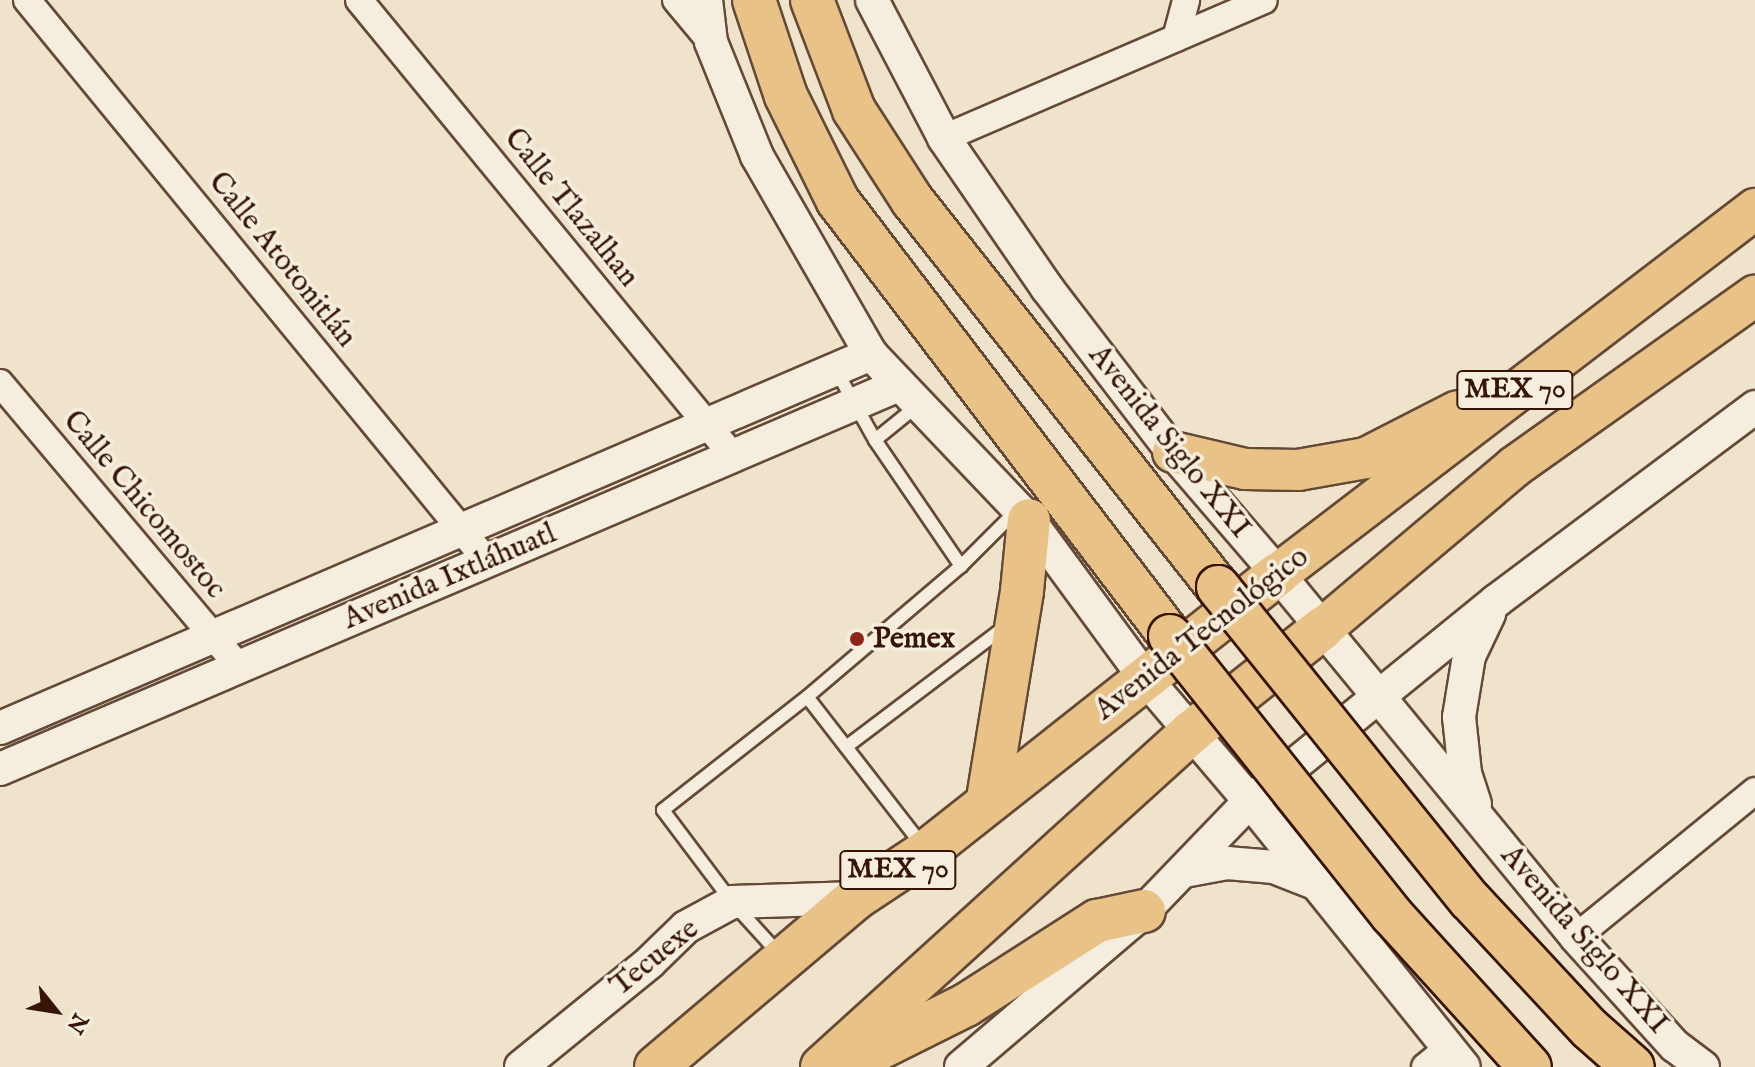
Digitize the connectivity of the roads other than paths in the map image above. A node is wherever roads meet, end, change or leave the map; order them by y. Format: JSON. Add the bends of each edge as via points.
{"nodes":[{"id":1,"x":27,"y":0,"type":"edge"},
{"id":2,"x":359,"y":0,"type":"edge"},
{"id":3,"x":676,"y":0,"type":"edge"},
{"id":4,"x":706,"y":0,"type":"edge"},
{"id":5,"x":754,"y":0,"type":"edge"},
{"id":6,"x":812,"y":0,"type":"edge"},
{"id":7,"x":1186,"y":0,"type":"edge"},
{"id":8,"x":1264,"y":0,"type":"edge"},
{"id":9,"x":881,"y":3,"type":"edge"},
{"id":10,"x":1176,"y":38,"type":"junction"},
{"id":11,"x":711,"y":42,"type":"junction"},
{"id":12,"x":944,"y":138,"type":"junction"},
{"id":13,"x":1755,"y":209,"type":"edge"},
{"id":14,"x":1755,"y":296,"type":"edge"},
{"id":15,"x":871,"y":354,"type":"junction"},
{"id":16,"x":836,"y":369,"type":"junction"},
{"id":17,"x":1541,"y":370,"type":"junction"},
{"id":18,"x":0,"y":383,"type":"edge"},
{"id":19,"x":909,"y":395,"type":"junction"},
{"id":20,"x":856,"y":404,"type":"junction"},
{"id":21,"x":1755,"y":407,"type":"edge"},
{"id":22,"x":709,"y":426,"type":"junction"},
{"id":23,"x":875,"y":440,"type":"junction"},
{"id":24,"x":1173,"y":452,"type":"junction"},
{"id":25,"x":733,"y":456,"type":"junction"},
{"id":26,"x":1024,"y":514,"type":"junction"},
{"id":27,"x":461,"y":530,"type":"junction"},
{"id":28,"x":487,"y":561,"type":"junction"},
{"id":29,"x":961,"y":566,"type":"junction"},
{"id":30,"x":1278,"y":574,"type":"junction"},
{"id":31,"x":1496,"y":601,"type":"junction"},
{"id":32,"x":1018,"y":617,"type":"junction"},
{"id":33,"x":1323,"y":628,"type":"junction"},
{"id":34,"x":214,"y":637,"type":"junction"},
{"id":35,"x":239,"y":667,"type":"junction"},
{"id":36,"x":1146,"y":679,"type":"junction"},
{"id":37,"x":807,"y":697,"type":"junction"},
{"id":38,"x":1379,"y":699,"type":"junction"},
{"id":39,"x":0,"y":728,"type":"edge"},
{"id":40,"x":1190,"y":733,"type":"junction"},
{"id":41,"x":846,"y":747,"type":"junction"},
{"id":42,"x":0,"y":769,"type":"edge"},
{"id":43,"x":1755,"y":791,"type":"edge"},
{"id":44,"x":988,"y":799,"type":"junction"},
{"id":45,"x":1250,"y":801,"type":"junction"},
{"id":46,"x":1485,"y":825,"type":"junction"},
{"id":47,"x":927,"y":851,"type":"junction"},
{"id":48,"x":1184,"y":871,"type":"junction"},
{"id":49,"x":1318,"y":884,"type":"junction"},
{"id":50,"x":856,"y":898,"type":"junction"},
{"id":51,"x":732,"y":902,"type":"junction"},
{"id":52,"x":1144,"y":911,"type":"junction"},
{"id":53,"x":1576,"y":937,"type":"junction"},
{"id":54,"x":785,"y":960,"type":"junction"},
{"id":55,"x":1445,"y":1061,"type":"edge"},
{"id":56,"x":521,"y":1067,"type":"edge"},
{"id":57,"x":656,"y":1067,"type":"edge"},
{"id":58,"x":822,"y":1067,"type":"edge"},
{"id":59,"x":843,"y":1067,"type":"edge"},
{"id":60,"x":961,"y":1067,"type":"edge"},
{"id":61,"x":1530,"y":1067,"type":"edge"},
{"id":62,"x":1633,"y":1067,"type":"edge"},
{"id":63,"x":1703,"y":1067,"type":"edge"}],
"edges":[{"from":1,"to":27,"type":"street","name":"Calle Atotonitlán"},
{"from":2,"to":22,"type":"street","name":"Calle Tlazalhan"},
{"from":3,"to":11,"type":"street"},
{"from":4,"to":11,"type":"street"},
{"from":5,"to":61,"type":"highway","bridge":true,"via":[[786,96],[838,201],[1372,891]]},
{"from":6,"to":62,"type":"highway","name":"Avenida Siglo XXI","bridge":true,"via":[[854,110],[912,200],[1470,900],[1590,1029]]},
{"from":7,"to":10,"type":"street"},
{"from":8,"to":10,"type":"street"},
{"from":9,"to":12,"type":"street","name":"Avenida Siglo XXI"},
{"from":10,"to":12,"type":"street"},
{"from":11,"to":15,"type":"street","via":[[757,156]]},
{"from":12,"to":24,"type":"street","name":"Avenida Siglo XXI","via":[[1047,288]]},
{"from":13,"to":17,"type":"main road","name":"Avenida Tecnológico","number":"MEX 70"},
{"from":14,"to":33,"type":"main road","number":"MEX 70","via":[[1514,467]]},
{"from":15,"to":16,"type":"street","name":"Avenida Ixtláhuatl"},
{"from":15,"to":19,"type":"street"},
{"from":16,"to":20,"type":"lane"},
{"from":16,"to":22,"type":"street","name":"Avenida Ixtláhuatl"},
{"from":17,"to":24,"type":"main road","via":[[1366,458],[1298,470],[1245,469]]},
{"from":17,"to":30,"type":"main road","name":"Avenida Tecnológico","number":"MEX 70"},
{"from":18,"to":34,"type":"street","name":"Calle Chicomostoc"},
{"from":19,"to":20,"type":"street","name":"Avenida Ixtláhuatl"},
{"from":19,"to":23,"type":"lane"},
{"from":19,"to":26,"type":"street"},
{"from":20,"to":23,"type":"lane"},
{"from":20,"to":25,"type":"street","name":"Avenida Ixtláhuatl"},
{"from":21,"to":31,"type":"street"},
{"from":22,"to":25,"type":"street","name":"Calle Tlazalhan"},
{"from":22,"to":27,"type":"street","name":"Avenida Ixtláhuatl"},
{"from":23,"to":29,"type":"lane"},
{"from":24,"to":30,"type":"street","name":"Avenida Siglo XXI"},
{"from":25,"to":28,"type":"street","name":"Avenida Ixtláhuatl"},
{"from":26,"to":29,"type":"lane"},
{"from":26,"to":32,"type":"highway"},
{"from":26,"to":36,"type":"street"},
{"from":27,"to":28,"type":"street","name":"Calle Atotonitlán"},
{"from":27,"to":34,"type":"street","name":"Avenida Ixtláhuatl"},
{"from":28,"to":35,"type":"street","name":"Avenida Ixtláhuatl"},
{"from":29,"to":37,"type":"lane"},
{"from":30,"to":33,"type":"street","name":"Avenida Siglo XXI"},
{"from":30,"to":36,"type":"highway","name":"Avenida Tecnológico","number":"MEX 70"},
{"from":31,"to":38,"type":"street"},
{"from":31,"to":46,"type":"street","via":[[1469,656],[1459,717],[1465,773]]},
{"from":32,"to":41,"type":"lane"},
{"from":32,"to":44,"type":"highway"},
{"from":33,"to":38,"type":"street","name":"Avenida Siglo XXI"},
{"from":33,"to":40,"type":"highway","number":"MEX 70"},
{"from":34,"to":35,"type":"street","name":"Calle Chicomostoc"},
{"from":34,"to":39,"type":"street","name":"Avenida Ixtláhuatl"},
{"from":35,"to":42,"type":"street","name":"Avenida Ixtláhuatl"},
{"from":36,"to":40,"type":"street"},
{"from":36,"to":44,"type":"highway","name":"Avenida Tecnológico","number":"MEX 70"},
{"from":37,"to":41,"type":"lane"},
{"from":37,"to":51,"type":"lane","via":[[663,810]]},
{"from":38,"to":45,"type":"street"},
{"from":38,"to":46,"type":"street","name":"Avenida Siglo XXI"},
{"from":40,"to":45,"type":"street"},
{"from":40,"to":58,"type":"highway","number":"MEX 70"},
{"from":41,"to":47,"type":"lane"},
{"from":43,"to":53,"type":"street"},
{"from":44,"to":47,"type":"highway","name":"Avenida Tecnológico","number":"MEX 70"},
{"from":45,"to":48,"type":"street"},
{"from":45,"to":49,"type":"street"},
{"from":46,"to":53,"type":"street","name":"Avenida Siglo XXI"},
{"from":47,"to":50,"type":"highway","name":"Avenida Tecnológico","number":"MEX 70"},
{"from":48,"to":49,"type":"street","via":[[1227,863],[1274,867]]},
{"from":48,"to":52,"type":"street"},
{"from":49,"to":55,"type":"street"},
{"from":50,"to":51,"type":"street","name":"Tecuexe"},
{"from":50,"to":54,"type":"highway","name":"Avenida Tecnológico","number":"MEX 70"},
{"from":51,"to":54,"type":"lane"},
{"from":51,"to":56,"type":"street","name":"Tecuexe","via":[[686,927]]},
{"from":52,"to":59,"type":"highway","via":[[1097,921],[966,1005]]},
{"from":52,"to":60,"type":"street"},
{"from":53,"to":63,"type":"street","name":"Avenida Siglo XXI","via":[[1675,1046]]},
{"from":54,"to":57,"type":"highway","name":"Avenida Tecnológico","number":"MEX 70"}]}
